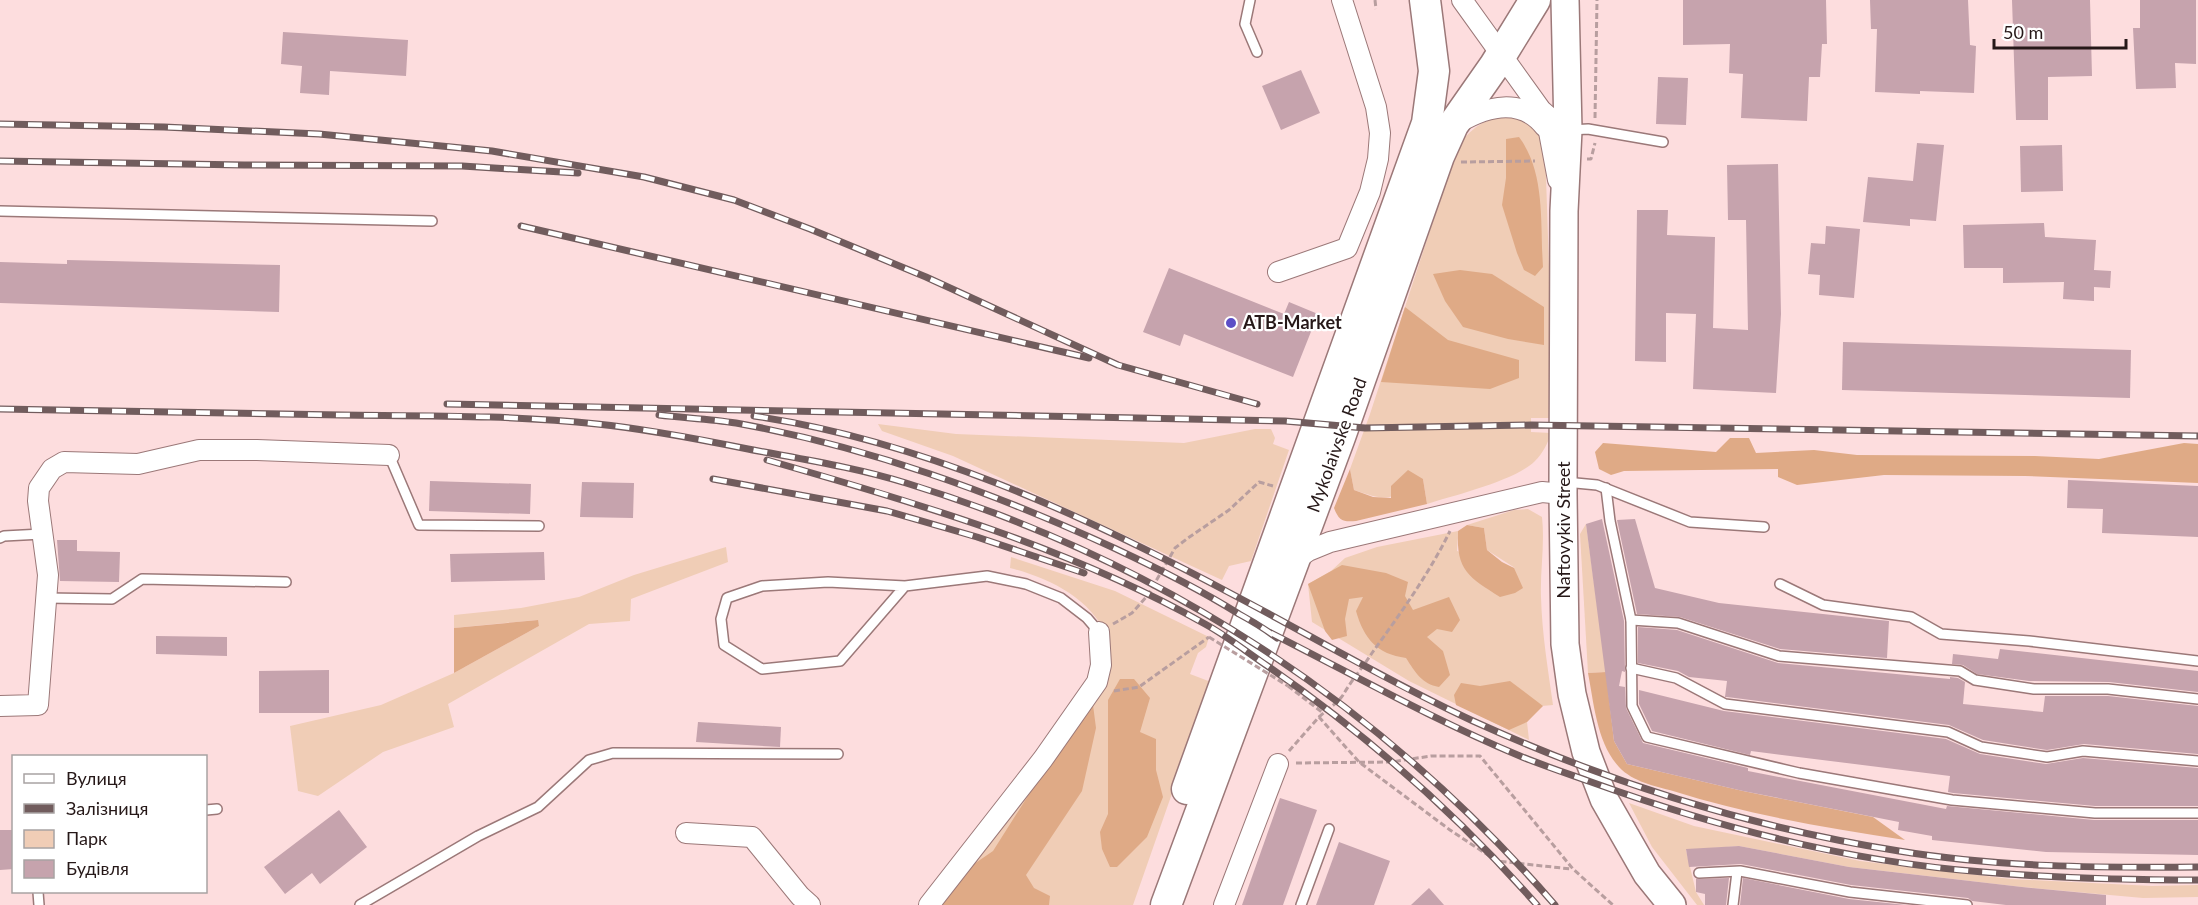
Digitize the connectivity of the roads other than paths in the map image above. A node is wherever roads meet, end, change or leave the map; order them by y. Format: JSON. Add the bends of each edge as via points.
{"nodes":[{"id":1,"x":1251,"y":0,"type":"edge"},
{"id":2,"x":1342,"y":0,"type":"edge"},
{"id":3,"x":1425,"y":0,"type":"edge"},
{"id":4,"x":1462,"y":0,"type":"edge"},
{"id":5,"x":1535,"y":0,"type":"edge"},
{"id":6,"x":1565,"y":0,"type":"edge"},
{"id":7,"x":1257,"y":52,"type":"dead end"},
{"id":8,"x":1502,"y":53,"type":"junction"},
{"id":9,"x":1454,"y":125,"type":"junction"},
{"id":10,"x":1559,"y":131,"type":"junction"},
{"id":11,"x":1663,"y":142,"type":"dead end"},
{"id":12,"x":0,"y":211,"type":"edge"},
{"id":13,"x":432,"y":221,"type":"dead end"},
{"id":14,"x":1278,"y":272,"type":"dead end"},
{"id":15,"x":388,"y":455,"type":"joint"},
{"id":16,"x":1563,"y":488,"type":"junction"},
{"id":17,"x":1606,"y":489,"type":"junction"},
{"id":18,"x":539,"y":526,"type":"dead end"},
{"id":19,"x":1764,"y":527,"type":"dead end"},
{"id":20,"x":42,"y":534,"type":"junction"},
{"id":21,"x":0,"y":538,"type":"edge"},
{"id":22,"x":1294,"y":561,"type":"junction"},
{"id":23,"x":286,"y":582,"type":"dead end"},
{"id":24,"x":1780,"y":584,"type":"dead end"},
{"id":25,"x":905,"y":586,"type":"junction"},
{"id":26,"x":46,"y":598,"type":"junction"},
{"id":27,"x":1630,"y":620,"type":"junction"},
{"id":28,"x":1099,"y":632,"type":"joint"},
{"id":29,"x":2198,"y":661,"type":"edge"},
{"id":30,"x":1631,"y":668,"type":"junction"},
{"id":31,"x":2198,"y":699,"type":"edge"},
{"id":32,"x":0,"y":706,"type":"edge"},
{"id":33,"x":838,"y":754,"type":"dead end"},
{"id":34,"x":2198,"y":761,"type":"edge"},
{"id":35,"x":1278,"y":764,"type":"road end"},
{"id":36,"x":217,"y":809,"type":"dead end"},
{"id":37,"x":207,"y":810,"type":"edge"},
{"id":38,"x":2198,"y":813,"type":"edge"},
{"id":39,"x":1329,"y":829,"type":"dead end"},
{"id":40,"x":686,"y":832,"type":"dead end"},
{"id":41,"x":1737,"y":872,"type":"junction"},
{"id":42,"x":1700,"y":873,"type":"dead end"},
{"id":43,"x":360,"y":905,"type":"edge"},
{"id":44,"x":810,"y":905,"type":"edge"},
{"id":45,"x":929,"y":905,"type":"edge"},
{"id":46,"x":1145,"y":905,"type":"edge"},
{"id":47,"x":1166,"y":905,"type":"edge"},
{"id":48,"x":1224,"y":905,"type":"edge"},
{"id":49,"x":1301,"y":905,"type":"edge"},
{"id":50,"x":1672,"y":905,"type":"edge"},
{"id":51,"x":1733,"y":905,"type":"edge"},
{"id":52,"x":1967,"y":905,"type":"edge"}],
"edges":[{"from":1,"to":7,"type":"lane","via":[[1245,24]]},
{"from":2,"to":14,"type":"street","via":[[1376,107],[1380,133],[1370,192],[1347,248]]},
{"from":3,"to":46,"type":"main road","name":"Mykolaivske Road","via":[[1434,71],[1427,123]]},
{"from":4,"to":8,"type":"street"},
{"from":5,"to":8,"type":"main road","name":"Mykolaivske Road"},
{"from":6,"to":10,"type":"street","name":"Naftovykiv Street"},
{"from":8,"to":9,"type":"main road","name":"Mykolaivske Road"},
{"from":8,"to":10,"type":"street"},
{"from":9,"to":10,"type":"street","via":[[1489,110],[1516,108]]},
{"from":9,"to":22,"type":"main road","name":"Mykolaivske Road","via":[[1439,156]]},
{"from":10,"to":11,"type":"lane","via":[[1595,130]]},
{"from":10,"to":16,"type":"street","name":"Naftovykiv Street","via":[[1564,211]]},
{"from":12,"to":13,"type":"lane"},
{"from":15,"to":18,"type":"lane","via":[[419,525]]},
{"from":15,"to":20,"type":"street","via":[[199,450],[138,464],[64,462],[52,469],[39,488]]},
{"from":16,"to":17,"type":"lane","via":[[1597,485]]},
{"from":16,"to":22,"type":"street","via":[[1330,542]]},
{"from":16,"to":50,"type":"street","name":"Naftovykiv Street","via":[[1565,644],[1586,752],[1616,823],[1647,874]]},
{"from":17,"to":19,"type":"lane","via":[[1690,522]]},
{"from":17,"to":27,"type":"lane"},
{"from":20,"to":21,"type":"lane"},
{"from":20,"to":26,"type":"street","via":[[48,575]]},
{"from":22,"to":47,"type":"main road","name":"Mykolaivske Road"},
{"from":23,"to":26,"type":"lane","via":[[142,579],[112,599]]},
{"from":24,"to":29,"type":"lane","via":[[1823,605],[1911,617],[1941,634]]},
{"from":25,"to":25,"type":"lane","via":[[828,582],[762,586],[727,598],[721,619],[724,645],[762,669],[840,661]]},
{"from":25,"to":28,"type":"lane","via":[[987,576],[1026,584],[1061,598]]},
{"from":26,"to":32,"type":"street","via":[[38,705]]},
{"from":27,"to":30,"type":"lane"},
{"from":27,"to":31,"type":"lane","via":[[1678,623],[1779,656],[1959,671],[1975,680],[2034,689],[2108,689]]},
{"from":28,"to":45,"type":"street","via":[[1101,664],[1090,694]]},
{"from":30,"to":34,"type":"lane","via":[[1676,678],[1725,704],[1948,732],[1981,747],[2047,757],[2083,751]]},
{"from":30,"to":38,"type":"lane","via":[[1632,706],[1647,737],[1799,773],[1952,800],[2095,813]]},
{"from":33,"to":43,"type":"lane","via":[[613,753],[589,760],[538,807],[478,836]]},
{"from":35,"to":48,"type":"street"},
{"from":36,"to":37,"type":"lane"},
{"from":39,"to":49,"type":"lane"},
{"from":40,"to":44,"type":"street","via":[[752,837]]},
{"from":41,"to":42,"type":"lane"},
{"from":41,"to":51,"type":"lane"},
{"from":41,"to":52,"type":"lane","via":[[1850,892]]}]}
